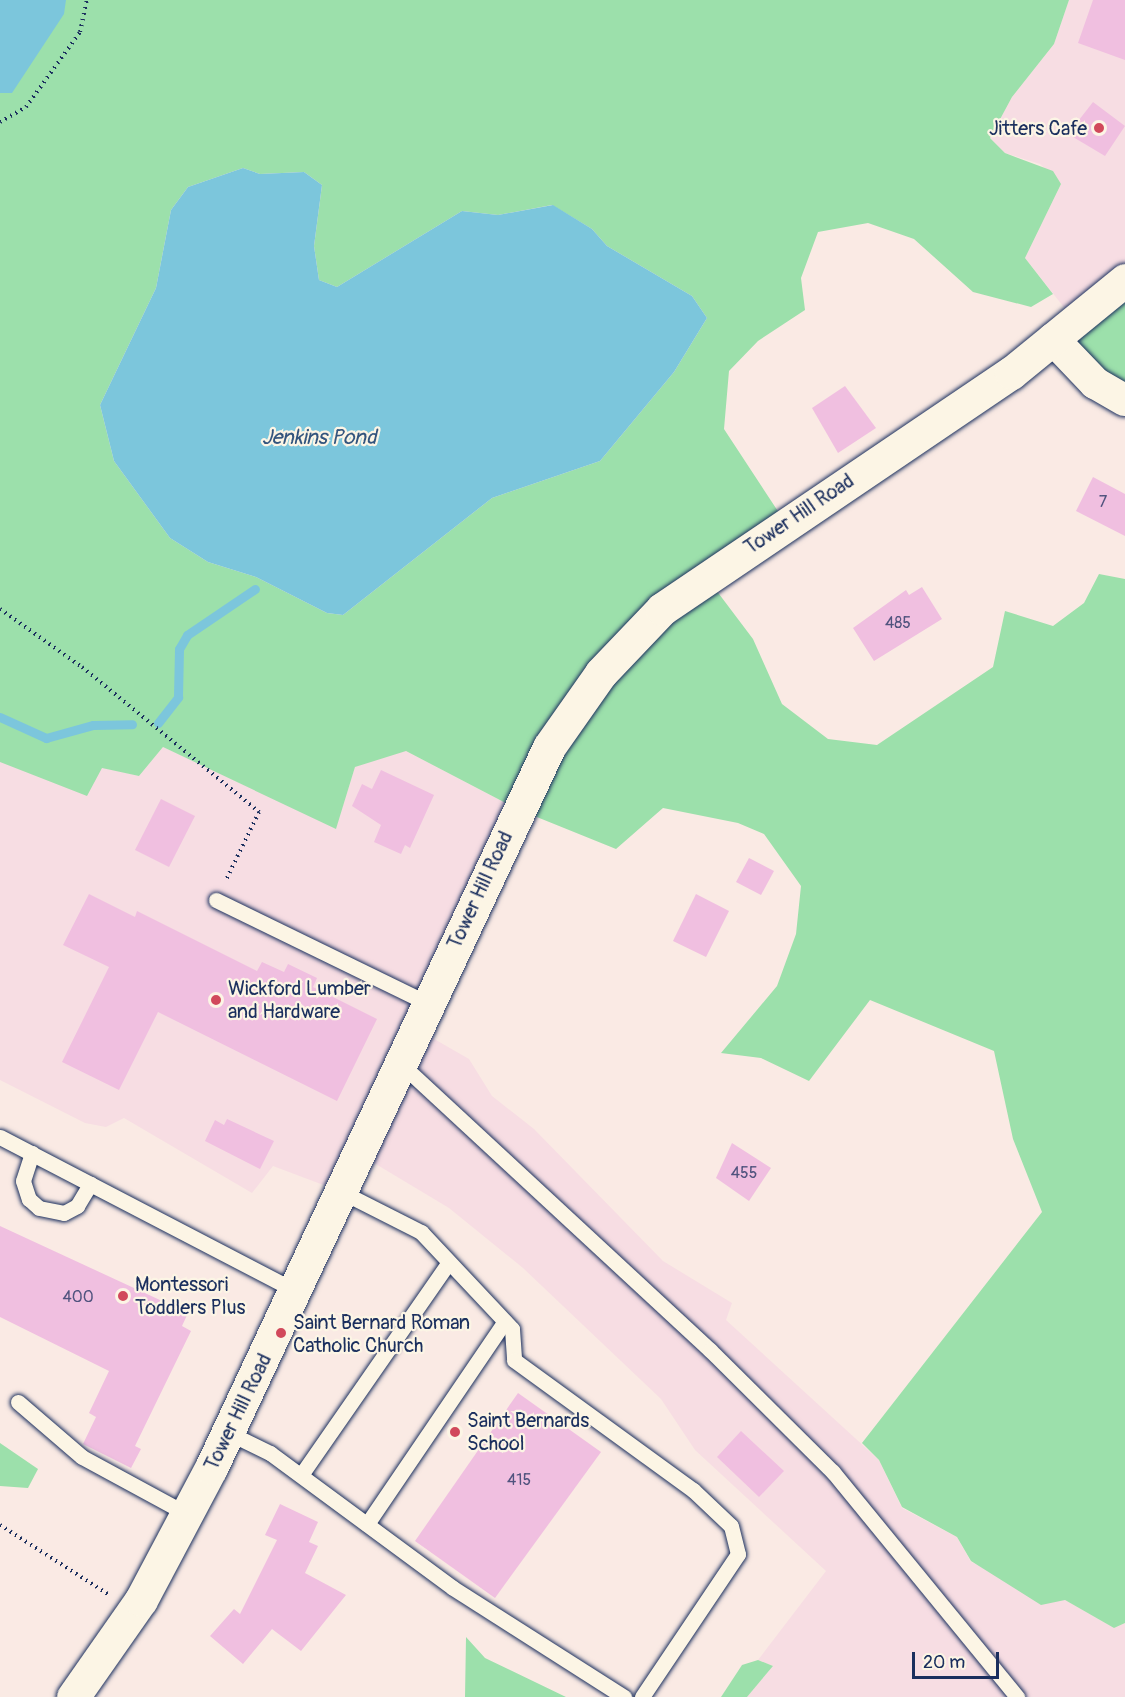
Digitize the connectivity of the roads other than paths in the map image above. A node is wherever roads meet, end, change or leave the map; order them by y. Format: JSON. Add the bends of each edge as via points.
{"nodes":[{"id":1,"x":1125,"y":280,"type":"edge"},
{"id":2,"x":1053,"y":339,"type":"junction"},
{"id":3,"x":1125,"y":400,"type":"edge"},
{"id":4,"x":216,"y":900,"type":"road end"},
{"id":5,"x":427,"y":1003,"type":"junction"},
{"id":6,"x":399,"y":1062,"type":"junction"},
{"id":7,"x":0,"y":1137,"type":"edge"},
{"id":8,"x":32,"y":1153,"type":"junction"},
{"id":9,"x":90,"y":1184,"type":"junction"},
{"id":10,"x":342,"y":1191,"type":"junction"},
{"id":11,"x":449,"y":1262,"type":"junction"},
{"id":12,"x":298,"y":1292,"type":"junction"},
{"id":13,"x":505,"y":1321,"type":"junction"},
{"id":14,"x":18,"y":1402,"type":"dead end"},
{"id":15,"x":229,"y":1432,"type":"junction"},
{"id":16,"x":301,"y":1475,"type":"junction"},
{"id":17,"x":187,"y":1514,"type":"junction"},
{"id":18,"x":367,"y":1524,"type":"junction"},
{"id":19,"x":73,"y":1697,"type":"edge"},
{"id":20,"x":624,"y":1697,"type":"edge"},
{"id":21,"x":642,"y":1697,"type":"edge"},
{"id":22,"x":1017,"y":1697,"type":"edge"}],
"edges":[{"from":1,"to":2,"type":"main road","name":"Tower Hill Road"},
{"from":2,"to":3,"type":"street","via":[[1095,383]]},
{"from":2,"to":5,"type":"main road","name":"Tower Hill Road","via":[[1011,373],[662,609],[601,673],[549,747]]},
{"from":4,"to":5,"type":"lane"},
{"from":5,"to":6,"type":"main road","name":"Tower Hill Road"},
{"from":6,"to":10,"type":"main road","name":"Tower Hill Road"},
{"from":6,"to":22,"type":"lane","via":[[710,1350],[833,1472]]},
{"from":7,"to":8,"type":"lane"},
{"from":8,"to":9,"type":"lane"},
{"from":8,"to":9,"type":"lane","via":[[23,1181],[29,1199],[39,1208],[64,1213],[77,1206]]},
{"from":9,"to":12,"type":"lane"},
{"from":10,"to":11,"type":"lane","via":[[421,1232]]},
{"from":10,"to":12,"type":"main road","name":"Tower Hill Road"},
{"from":11,"to":13,"type":"lane"},
{"from":11,"to":16,"type":"lane"},
{"from":12,"to":15,"type":"main road","name":"Tower Hill Road"},
{"from":13,"to":18,"type":"lane"},
{"from":13,"to":21,"type":"lane","via":[[512,1329],[514,1360],[693,1490],[731,1526],[738,1554]]},
{"from":14,"to":17,"type":"lane","via":[[82,1457]]},
{"from":15,"to":16,"type":"lane"},
{"from":15,"to":17,"type":"main road","name":"Tower Hill Road"},
{"from":16,"to":18,"type":"lane"},
{"from":17,"to":19,"type":"main road","name":"Tower Hill Road","via":[[134,1610]]},
{"from":18,"to":20,"type":"lane","via":[[453,1588]]}]}
